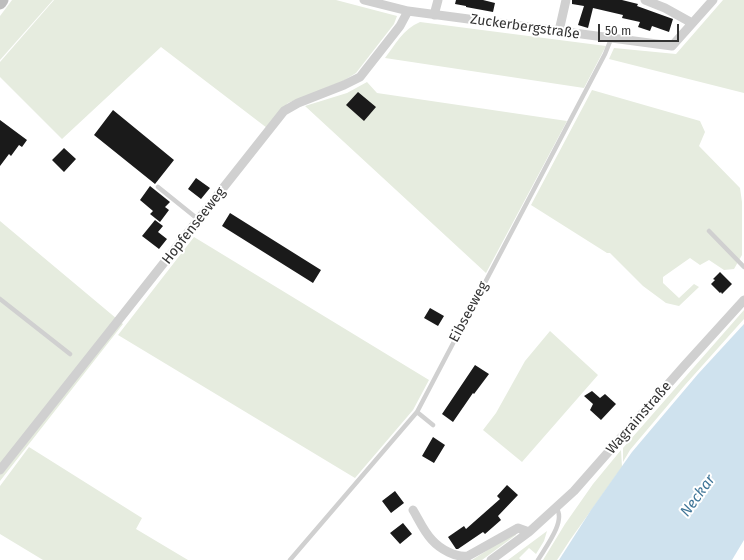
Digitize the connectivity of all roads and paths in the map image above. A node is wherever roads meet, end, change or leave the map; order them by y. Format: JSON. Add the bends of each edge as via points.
{"nodes":[{"id":1,"x":2,"y":0,"type":"edge"},
{"id":2,"x":364,"y":0,"type":"edge"},
{"id":3,"x":438,"y":0,"type":"edge"},
{"id":4,"x":566,"y":0,"type":"edge"},
{"id":5,"x":645,"y":0,"type":"edge"},
{"id":6,"x":713,"y":0,"type":"edge"},
{"id":7,"x":0,"y":3,"type":"edge"},
{"id":8,"x":408,"y":11,"type":"junction"},
{"id":9,"x":434,"y":15,"type":"junction"},
{"id":10,"x":692,"y":23,"type":"junction"},
{"id":11,"x":559,"y":31,"type":"junction"},
{"id":12,"x":611,"y":39,"type":"junction"},
{"id":13,"x":158,"y":186,"type":"dead end"},
{"id":14,"x":199,"y":220,"type":"junction"},
{"id":15,"x":709,"y":231,"type":"dead end"},
{"id":16,"x":744,"y":267,"type":"edge"},
{"id":17,"x":0,"y":299,"type":"edge"},
{"id":18,"x":744,"y":300,"type":"edge"},
{"id":19,"x":70,"y":354,"type":"dead end"},
{"id":20,"x":417,"y":412,"type":"junction"},
{"id":21,"x":433,"y":425,"type":"dead end"},
{"id":22,"x":0,"y":470,"type":"edge"},
{"id":23,"x":556,"y":508,"type":"junction"},
{"id":24,"x":413,"y":510,"type":"dead end"},
{"id":25,"x":529,"y":532,"type":"junction"},
{"id":26,"x":290,"y":560,"type":"edge"},
{"id":27,"x":491,"y":560,"type":"edge"},
{"id":28,"x":538,"y":560,"type":"edge"}],
"edges":[{"from":1,"to":7,"type":"main road"},
{"from":2,"to":8,"type":"street","name":"Zuckerbergstraße"},
{"from":3,"to":9,"type":"street"},
{"from":4,"to":11,"type":"street"},
{"from":5,"to":10,"type":"street"},
{"from":6,"to":10,"type":"street","name":"Zuckerbergstraße"},
{"from":8,"to":9,"type":"street","name":"Zuckerbergstraße"},
{"from":8,"to":14,"type":"street","name":"Hopfenseeweg","via":[[400,26],[360,77],[284,111]]},
{"from":9,"to":11,"type":"street","name":"Zuckerbergstraße"},
{"from":10,"to":12,"type":"street","name":"Zuckerbergstraße","via":[[672,46]]},
{"from":11,"to":12,"type":"street","name":"Zuckerbergstraße"},
{"from":12,"to":20,"type":"lane","name":"Eibseeweg"},
{"from":13,"to":14,"type":"lane"},
{"from":14,"to":22,"type":"street","name":"Hopfenseeweg"},
{"from":15,"to":16,"type":"lane"},
{"from":17,"to":19,"type":"lane"},
{"from":18,"to":23,"type":"street","name":"Wagrainstraße","via":[[586,478]]},
{"from":20,"to":21,"type":"lane"},
{"from":20,"to":26,"type":"lane","name":"Eibseeweg"},
{"from":23,"to":25,"type":"street","name":"Wagrainstraße"},
{"from":23,"to":28,"type":"lane","via":[[560,519]]},
{"from":24,"to":25,"type":"street","via":[[432,540],[451,554],[461,557],[468,556],[518,528]]},
{"from":25,"to":27,"type":"street","name":"Wagrainstraße"}]}
